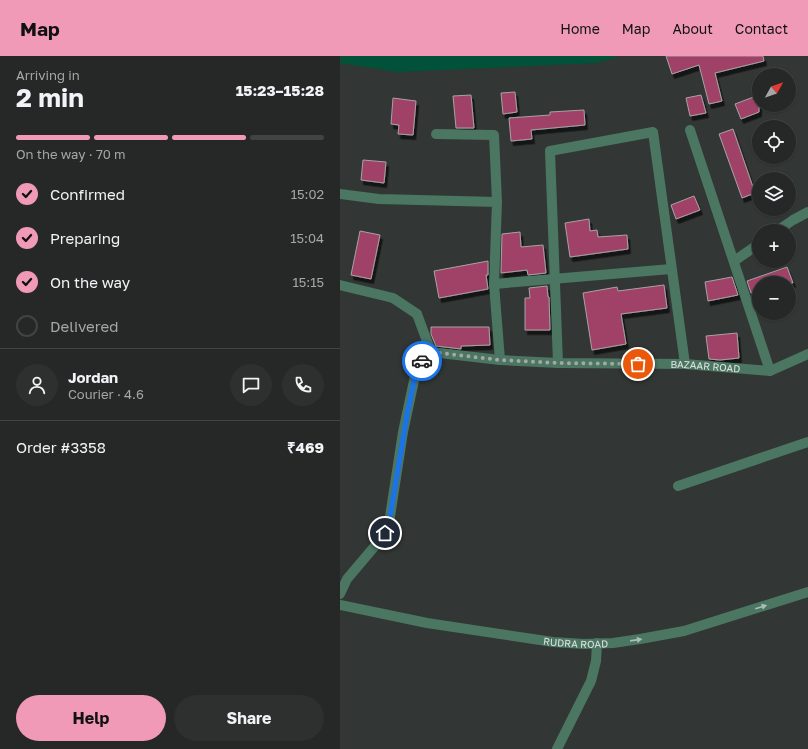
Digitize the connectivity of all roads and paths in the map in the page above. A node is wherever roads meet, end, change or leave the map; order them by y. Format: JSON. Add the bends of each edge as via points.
{"nodes":[{"id":1,"x":690,"y":130,"type":"dead end"},
{"id":2,"x":436,"y":134,"type":"dead end"},
{"id":3,"x":340,"y":194,"type":"edge"},
{"id":4,"x":497,"y":202,"type":"junction"},
{"id":5,"x":808,"y":212,"type":"edge"},
{"id":6,"x":788,"y":224,"type":"edge"},
{"id":7,"x":752,"y":249,"type":"edge"},
{"id":8,"x":734,"y":262,"type":"junction"},
{"id":9,"x":672,"y":269,"type":"junction"},
{"id":10,"x":554,"y":280,"type":"junction"},
{"id":11,"x":494,"y":284,"type":"junction"},
{"id":12,"x":340,"y":285,"type":"edge"},
{"id":13,"x":431,"y":352,"type":"junction"},
{"id":14,"x":808,"y":354,"type":"edge"},
{"id":15,"x":500,"y":360,"type":"junction"},
{"id":16,"x":558,"y":363,"type":"junction"},
{"id":17,"x":685,"y":364,"type":"junction"},
{"id":18,"x":770,"y":371,"type":"junction"},
{"id":19,"x":808,"y":442,"type":"edge"},
{"id":20,"x":678,"y":486,"type":"dead end"},
{"id":21,"x":808,"y":592,"type":"edge"},
{"id":22,"x":340,"y":594,"type":"edge"},
{"id":23,"x":340,"y":605,"type":"edge"},
{"id":24,"x":597,"y":643,"type":"junction"},
{"id":25,"x":557,"y":749,"type":"edge"}],
"edges":[{"from":1,"to":8,"type":"street"},
{"from":2,"to":4,"type":"street","via":[[494,134]]},
{"from":3,"to":4,"type":"street","via":[[378,199]]},
{"from":4,"to":11,"type":"street"},
{"from":5,"to":6,"type":"street"},
{"from":7,"to":8,"type":"street"},
{"from":8,"to":18,"type":"street"},
{"from":9,"to":10,"type":"street"},
{"from":9,"to":10,"type":"street","via":[[653,132],[550,151]]},
{"from":9,"to":17,"type":"street"},
{"from":10,"to":11,"type":"street"},
{"from":10,"to":16,"type":"street"},
{"from":11,"to":15,"type":"street"},
{"from":12,"to":13,"type":"street","via":[[394,298],[416,314]]},
{"from":13,"to":15,"type":"street","name":"BAZAAR ROAD"},
{"from":13,"to":22,"type":"street","via":[[420,364],[415,376],[389,523],[380,540],[350,574]]},
{"from":14,"to":18,"type":"street","name":"BAZAAR ROAD"},
{"from":15,"to":16,"type":"street","name":"BAZAAR ROAD"},
{"from":16,"to":17,"type":"street","name":"BAZAAR ROAD"},
{"from":17,"to":18,"type":"street","name":"BAZAAR ROAD"},
{"from":19,"to":20,"type":"street"},
{"from":24,"to":21,"type":"street","name":"RUDRA ROAD","one_way":true,"via":[[684,631]]},
{"from":23,"to":24,"type":"street","name":"RUDRA ROAD","via":[[434,624],[553,642]]},
{"from":24,"to":25,"type":"street","via":[[591,681]]}]}
